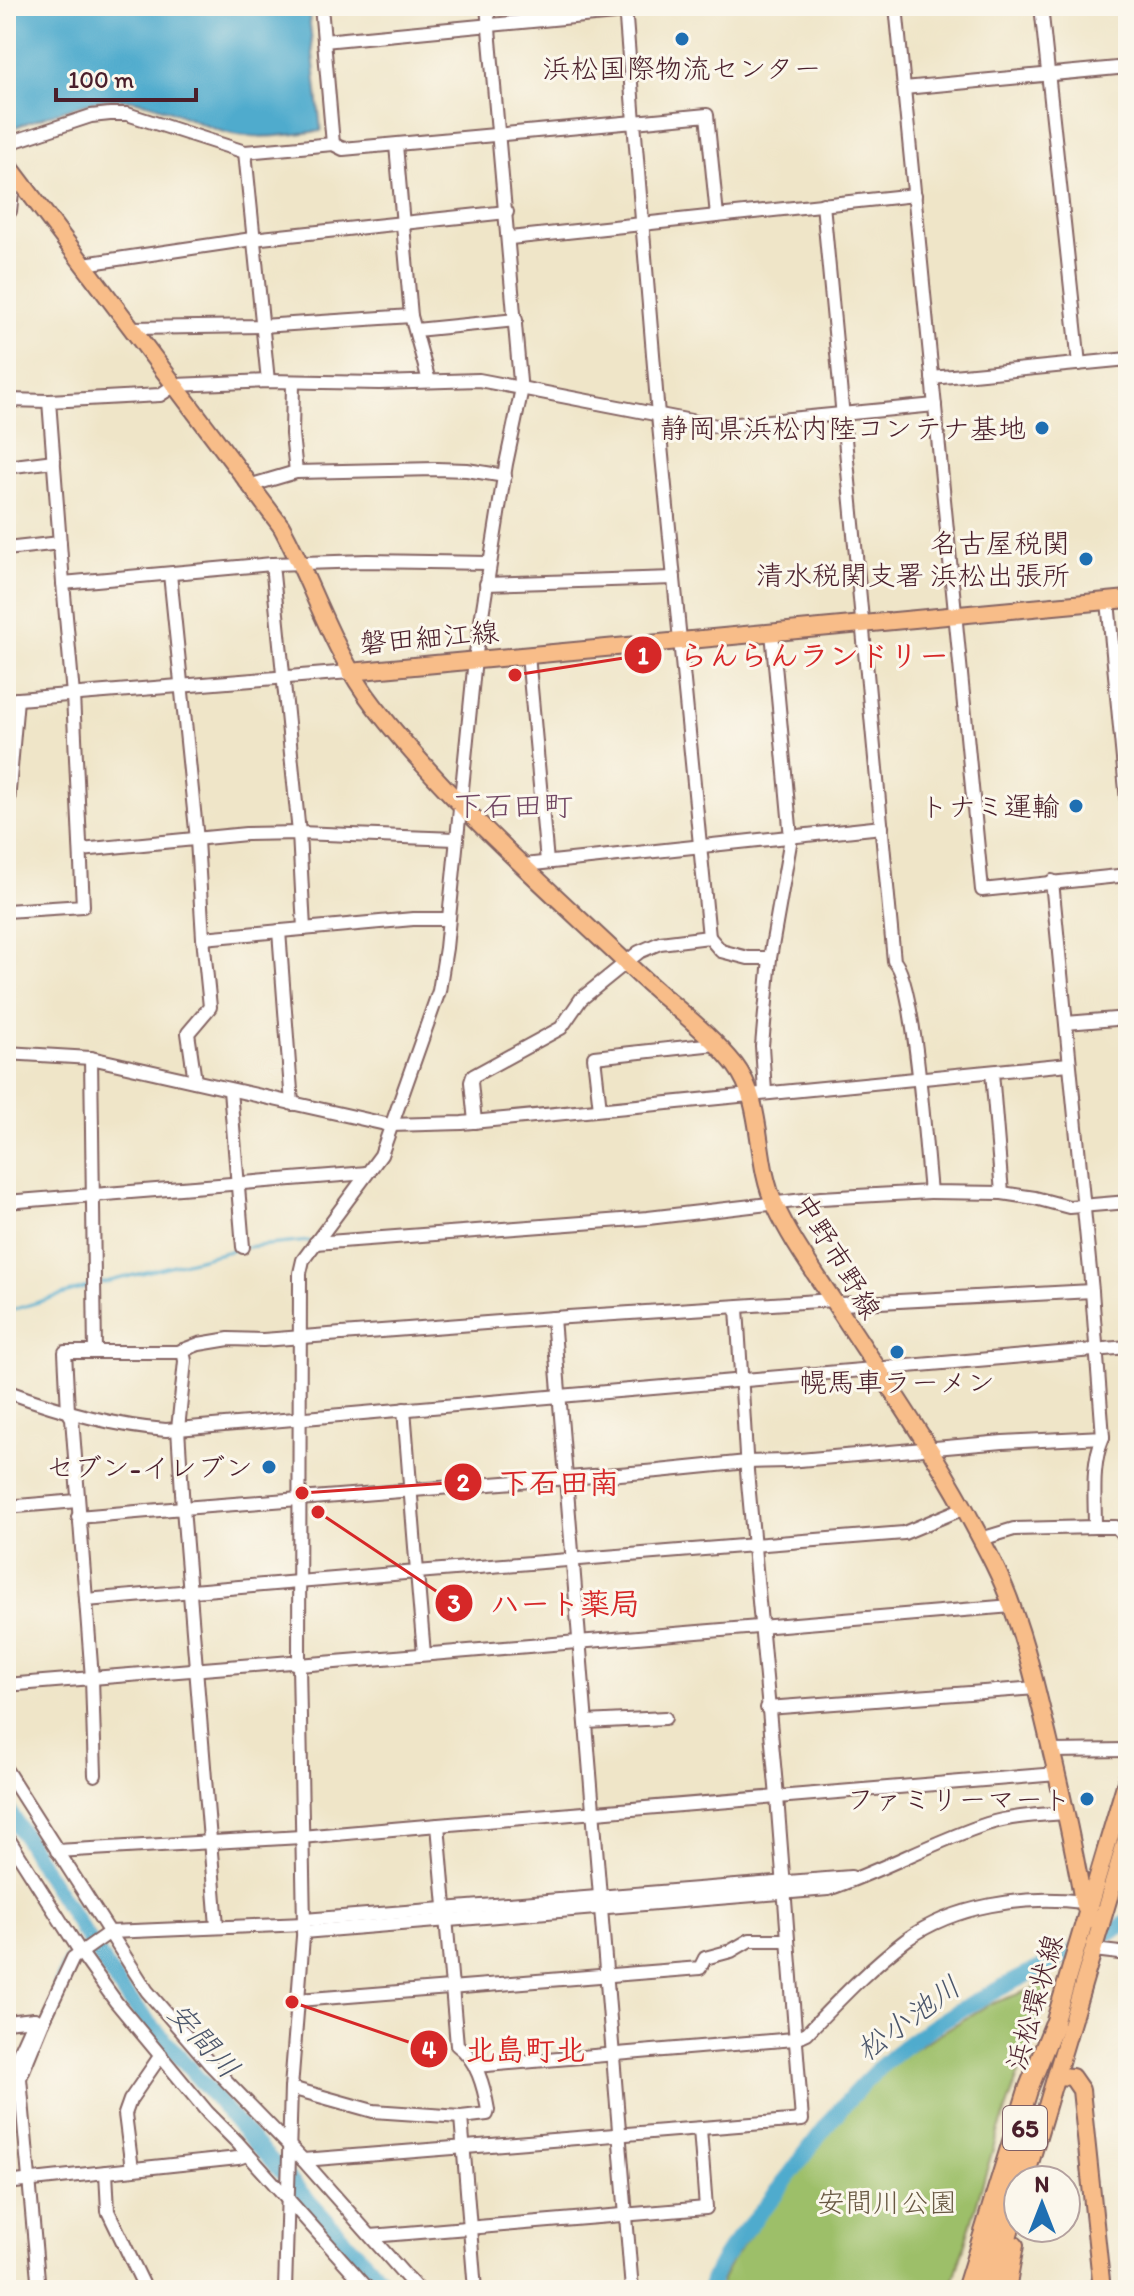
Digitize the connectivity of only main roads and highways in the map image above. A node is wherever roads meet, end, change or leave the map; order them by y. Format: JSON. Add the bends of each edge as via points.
{"nodes":[{"id":1,"x":10,"y":167,"type":"edge"},
{"id":2,"x":1128,"y":599,"type":"edge"},
{"id":3,"x":350,"y":672,"type":"junction"},
{"id":4,"x":1128,"y":1775,"type":"edge"},
{"id":5,"x":1128,"y":1833,"type":"edge"},
{"id":6,"x":1085,"y":1907,"type":"junction"},
{"id":7,"x":1101,"y":1926,"type":"junction"},
{"id":8,"x":1054,"y":2025,"type":"junction"},
{"id":9,"x":1057,"y":2076,"type":"junction"},
{"id":10,"x":1029,"y":2164,"type":"edge"},
{"id":11,"x":1006,"y":2244,"type":"edge"},
{"id":12,"x":1015,"y":2244,"type":"edge"},
{"id":13,"x":966,"y":2290,"type":"edge"},
{"id":14,"x":977,"y":2290,"type":"edge"},
{"id":15,"x":993,"y":2290,"type":"edge"},
{"id":16,"x":1007,"y":2290,"type":"edge"},
{"id":17,"x":1102,"y":2290,"type":"edge"}],
"edges":[{"from":1,"to":3,"type":"main road","name":"磐田細江線","via":[[281,526]]},
{"from":2,"to":3,"type":"main road","name":"磐田細江線"},
{"from":3,"to":6,"type":"main road","name":"中野市野線","via":[[459,802],[715,1044],[758,1093],[762,1156],[774,1203],[964,1508],[1012,1606],[1057,1774]]},
{"from":4,"to":6,"type":"main road","name":"浜松環状線","number":"65"},
{"from":5,"to":7,"type":"main road","name":"浜松環状線","number":"65"},
{"from":6,"to":7,"type":"main road"},
{"from":6,"to":8,"type":"main road","name":"浜松環状線","number":"65"},
{"from":7,"to":9,"type":"main road","name":"浜松環状線","number":"65"},
{"from":8,"to":13,"type":"highway","via":[[1029,2087]]},
{"from":8,"to":14,"type":"main road","name":"浜松環状線","number":"65"},
{"from":9,"to":10,"type":"main road","name":"浜松環状線","number":"65"},
{"from":9,"to":17,"type":"main road","via":[[1077,2082],[1083,2107]]},
{"from":11,"to":15,"type":"main road"},
{"from":12,"to":16,"type":"main road"}]}
